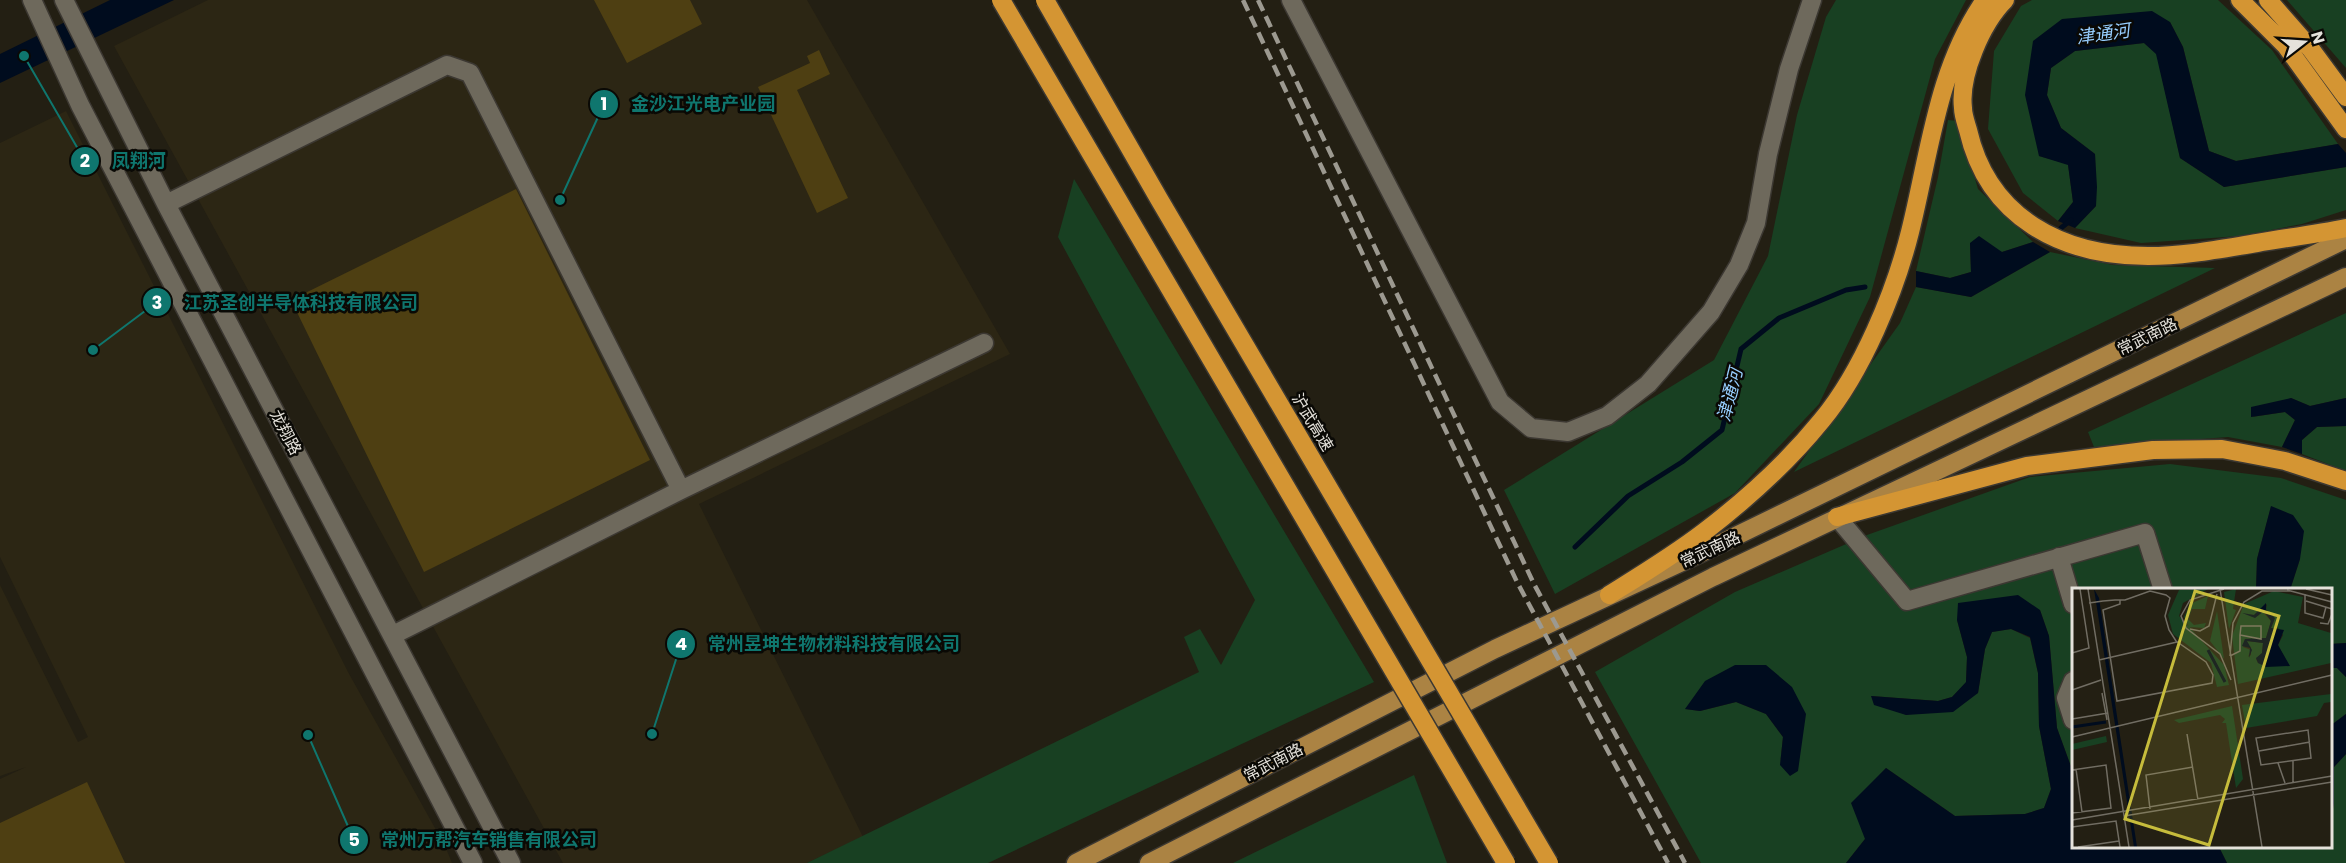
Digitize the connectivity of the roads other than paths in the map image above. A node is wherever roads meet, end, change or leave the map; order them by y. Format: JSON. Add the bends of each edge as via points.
{"nodes":[{"id":1,"x":1001,"y":0,"type":"edge"},
{"id":2,"x":1045,"y":0,"type":"edge"},
{"id":3,"x":1291,"y":0,"type":"edge"},
{"id":4,"x":1812,"y":0,"type":"edge"},
{"id":5,"x":1985,"y":0,"type":"edge"},
{"id":6,"x":2005,"y":0,"type":"edge"},
{"id":7,"x":2240,"y":0,"type":"edge"},
{"id":8,"x":2268,"y":0,"type":"edge"},
{"id":9,"x":65,"y":2,"type":"edge"},
{"id":10,"x":35,"y":8,"type":"edge"},
{"id":11,"x":2336,"y":94,"type":"edge"},
{"id":12,"x":2346,"y":129,"type":"edge"},
{"id":13,"x":166,"y":204,"type":"junction"},
{"id":14,"x":2346,"y":228,"type":"edge"},
{"id":15,"x":2346,"y":239,"type":"edge"},
{"id":16,"x":2346,"y":277,"type":"edge"},
{"id":17,"x":984,"y":343,"type":"dead end"},
{"id":18,"x":2346,"y":481,"type":"edge"},
{"id":19,"x":681,"y":490,"type":"junction"},
{"id":20,"x":1837,"y":517,"type":"junction"},
{"id":21,"x":2059,"y":557,"type":"junction"},
{"id":22,"x":2162,"y":588,"type":"edge"},
{"id":23,"x":1609,"y":595,"type":"junction"},
{"id":24,"x":2072,"y":601,"type":"edge"},
{"id":25,"x":393,"y":635,"type":"junction"},
{"id":26,"x":2072,"y":684,"type":"edge"},
{"id":27,"x":2072,"y":717,"type":"edge"},
{"id":28,"x":473,"y":863,"type":"edge"},
{"id":29,"x":511,"y":863,"type":"edge"},
{"id":30,"x":1076,"y":863,"type":"edge"},
{"id":31,"x":1149,"y":863,"type":"edge"},
{"id":32,"x":1506,"y":863,"type":"edge"},
{"id":33,"x":1549,"y":863,"type":"edge"}],
"edges":[{"from":1,"to":32,"type":"highway","bridge":true},
{"from":2,"to":33,"type":"highway","name":"沪武高速","bridge":true},
{"from":3,"to":4,"type":"street","via":[[1500,402],[1531,428],[1568,432],[1607,416],[1648,384],[1711,312],[1739,265],[1756,223],[1789,69]]},
{"from":5,"to":23,"type":"highway","via":[[1968,26],[1945,82],[1898,274],[1878,325],[1841,393],[1784,463],[1731,511]]},
{"from":6,"to":14,"type":"highway","via":[[1971,56],[1962,107],[1980,168],[2008,207],[2029,225],[2080,246],[2147,256],[2201,253]]},
{"from":7,"to":11,"type":"highway"},
{"from":8,"to":11,"type":"highway","via":[[2310,48]]},
{"from":9,"to":13,"type":"street","name":"龙翔路"},
{"from":10,"to":28,"type":"street","name":"龙翔路"},
{"from":11,"to":12,"type":"highway"},
{"from":13,"to":19,"type":"street","via":[[447,65],[470,73]]},
{"from":13,"to":25,"type":"street","name":"龙翔路"},
{"from":15,"to":23,"type":"main road","name":"常武南路","via":[[1701,554]]},
{"from":16,"to":20,"type":"main road","name":"常武南路"},
{"from":17,"to":19,"type":"street"},
{"from":18,"to":20,"type":"highway","via":[[2285,461],[2222,449],[2153,450],[2027,466]]},
{"from":19,"to":25,"type":"street"},
{"from":20,"to":21,"type":"street","via":[[1907,600]]},
{"from":20,"to":31,"type":"main road","name":"常武南路"},
{"from":21,"to":22,"type":"street","via":[[2145,533]]},
{"from":21,"to":24,"type":"street"},
{"from":23,"to":30,"type":"main road","name":"常武南路"},
{"from":25,"to":29,"type":"street","name":"龙翔路"},
{"from":26,"to":27,"type":"street","via":[[2066,699]]}]}
